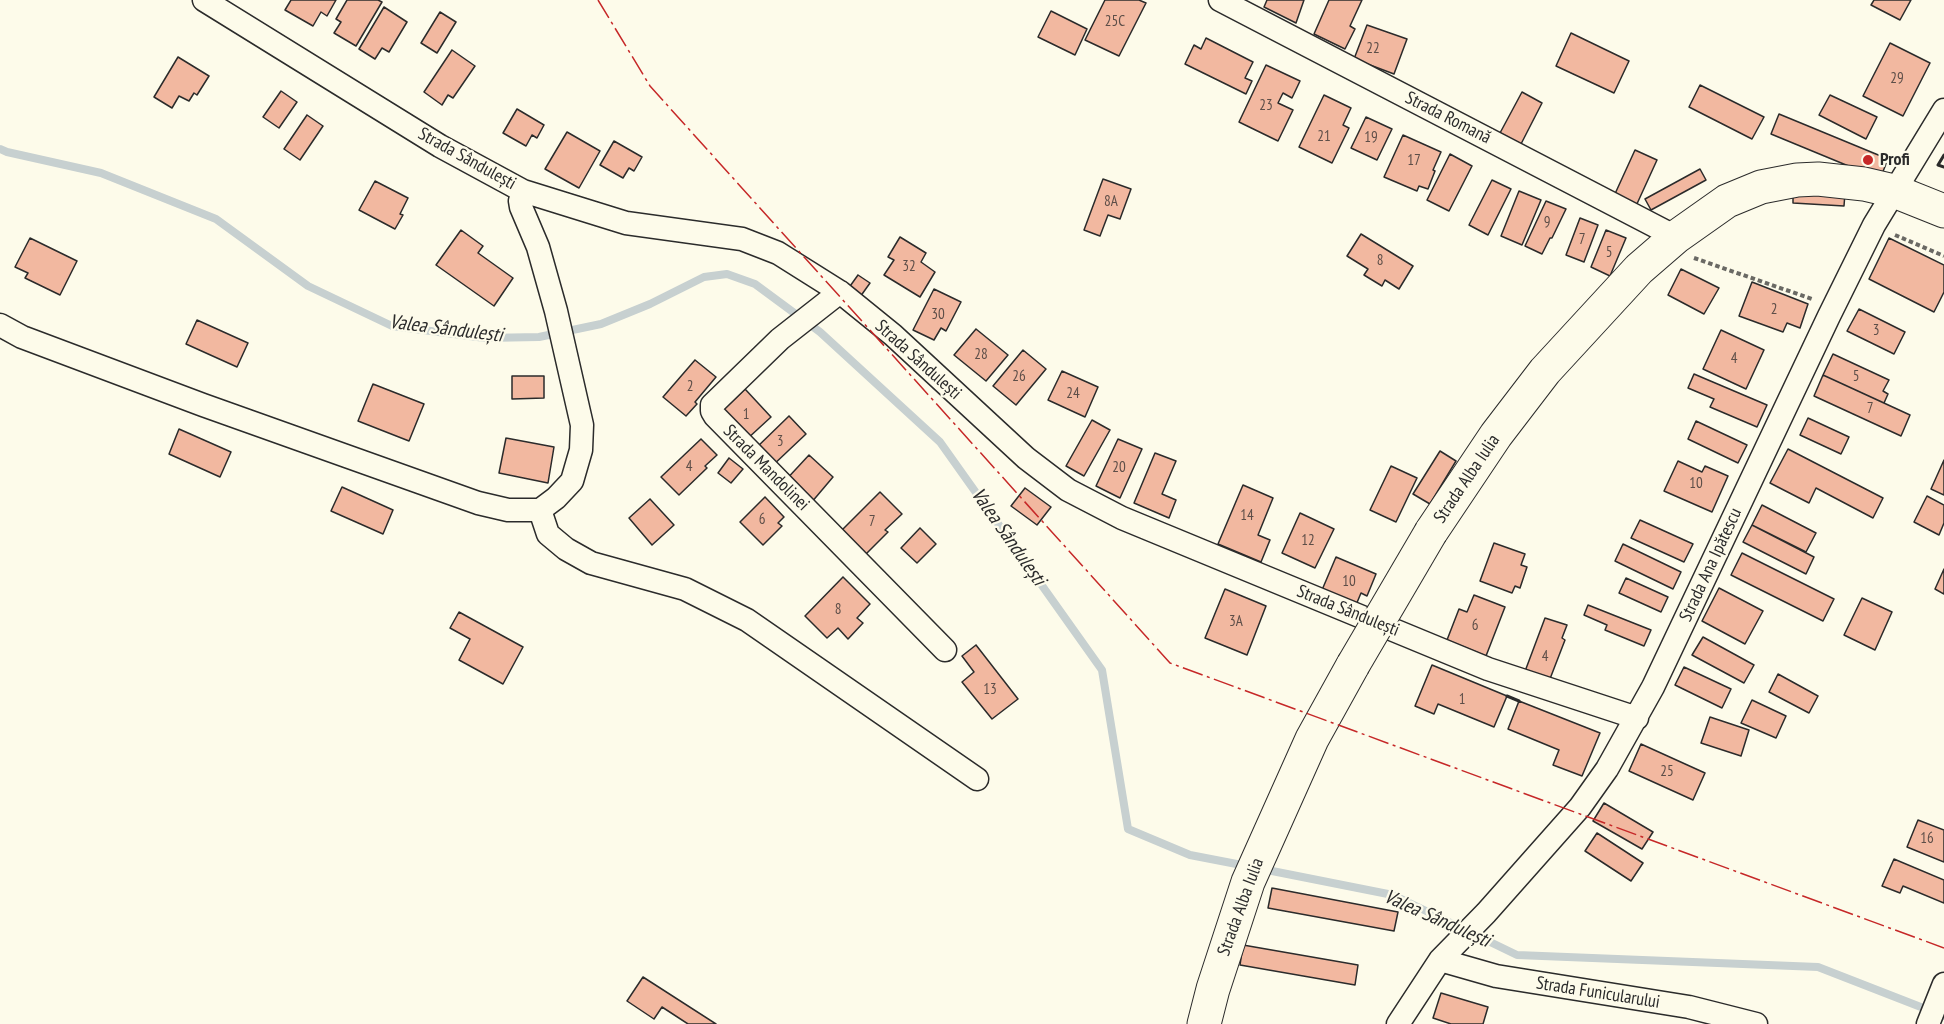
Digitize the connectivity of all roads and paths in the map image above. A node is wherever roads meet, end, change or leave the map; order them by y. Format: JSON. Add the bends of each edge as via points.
{"nodes":[{"id":1,"x":204,"y":0,"type":"edge"},
{"id":2,"x":1220,"y":0,"type":"edge"},
{"id":3,"x":1944,"y":110,"type":"edge"},
{"id":4,"x":523,"y":190,"type":"junction"},
{"id":5,"x":1894,"y":191,"type":"junction"},
{"id":6,"x":1944,"y":211,"type":"edge"},
{"id":7,"x":1874,"y":225,"type":"junction"},
{"id":8,"x":1669,"y":242,"type":"junction"},
{"id":9,"x":1944,"y":256,"type":"edge"},
{"id":10,"x":840,"y":291,"type":"junction"},
{"id":11,"x":1834,"y":307,"type":"junction"},
{"id":12,"x":0,"y":325,"type":"edge"},
{"id":13,"x":540,"y":510,"type":"junction"},
{"id":14,"x":945,"y":650,"type":"dead end"},
{"id":15,"x":1636,"y":718,"type":"junction"},
{"id":16,"x":977,"y":779,"type":"dead end"},
{"id":17,"x":1447,"y":953,"type":"junction"},
{"id":18,"x":1944,"y":984,"type":"edge"},
{"id":19,"x":1204,"y":1024,"type":"edge"},
{"id":20,"x":1398,"y":1024,"type":"edge"},
{"id":21,"x":1756,"y":1024,"type":"edge"},
{"id":22,"x":1928,"y":1024,"type":"edge"}],
"edges":[{"from":1,"to":4,"type":"street","name":"Strada Sândulești","via":[[440,146]]},
{"from":2,"to":8,"type":"street","name":"Strada Romană"},
{"from":3,"to":5,"type":"street","name":"Strada Ana Ipătescu"},
{"from":4,"to":10,"type":"street","name":"Strada Sândulești","via":[[626,223],[742,239],[778,253]]},
{"from":4,"to":13,"type":"street","via":[[521,207],[538,247],[556,311],[582,425],[581,450],[572,481]]},
{"from":5,"to":6,"type":"main road","name":"Strada Alba Iulia"},
{"from":5,"to":7,"type":"street","name":"Strada Ana Ipătescu"},
{"from":5,"to":8,"type":"main road","name":"Strada Alba Iulia","via":[[1818,179],[1761,187],[1727,201]]},
{"from":7,"to":9,"type":"path"},
{"from":7,"to":11,"type":"street","name":"Strada Ana Ipătescu"},
{"from":8,"to":11,"type":"path"},
{"from":8,"to":19,"type":"main road","name":"Strada Alba Iulia","bridge":true,"via":[[1545,371],[1496,435],[1431,532],[1331,703],[1295,775],[1248,882]]},
{"from":10,"to":14,"type":"street","name":"Strada Mandolinei","via":[[780,339],[712,405],[712,411]]},
{"from":10,"to":15,"type":"street","name":"Strada Sândulești","via":[[1026,459],[1068,490],[1122,518],[1488,669]]},
{"from":11,"to":15,"type":"street","name":"Strada Ana Ipătescu"},
{"from":12,"to":13,"type":"street","via":[[22,337],[192,401],[478,503],[508,510]]},
{"from":13,"to":16,"type":"street","via":[[548,534],[566,549],[591,563],[685,588],[747,620]]},
{"from":15,"to":17,"type":"street","name":"Strada Ana Ipătescu","via":[[1580,807]]},
{"from":17,"to":20,"type":"street","name":"Strada Ana Ipătescu"},
{"from":17,"to":21,"type":"street","name":"Strada Funicularului","via":[[1496,976],[1689,1007]]},
{"from":18,"to":22,"type":"street"}]}
